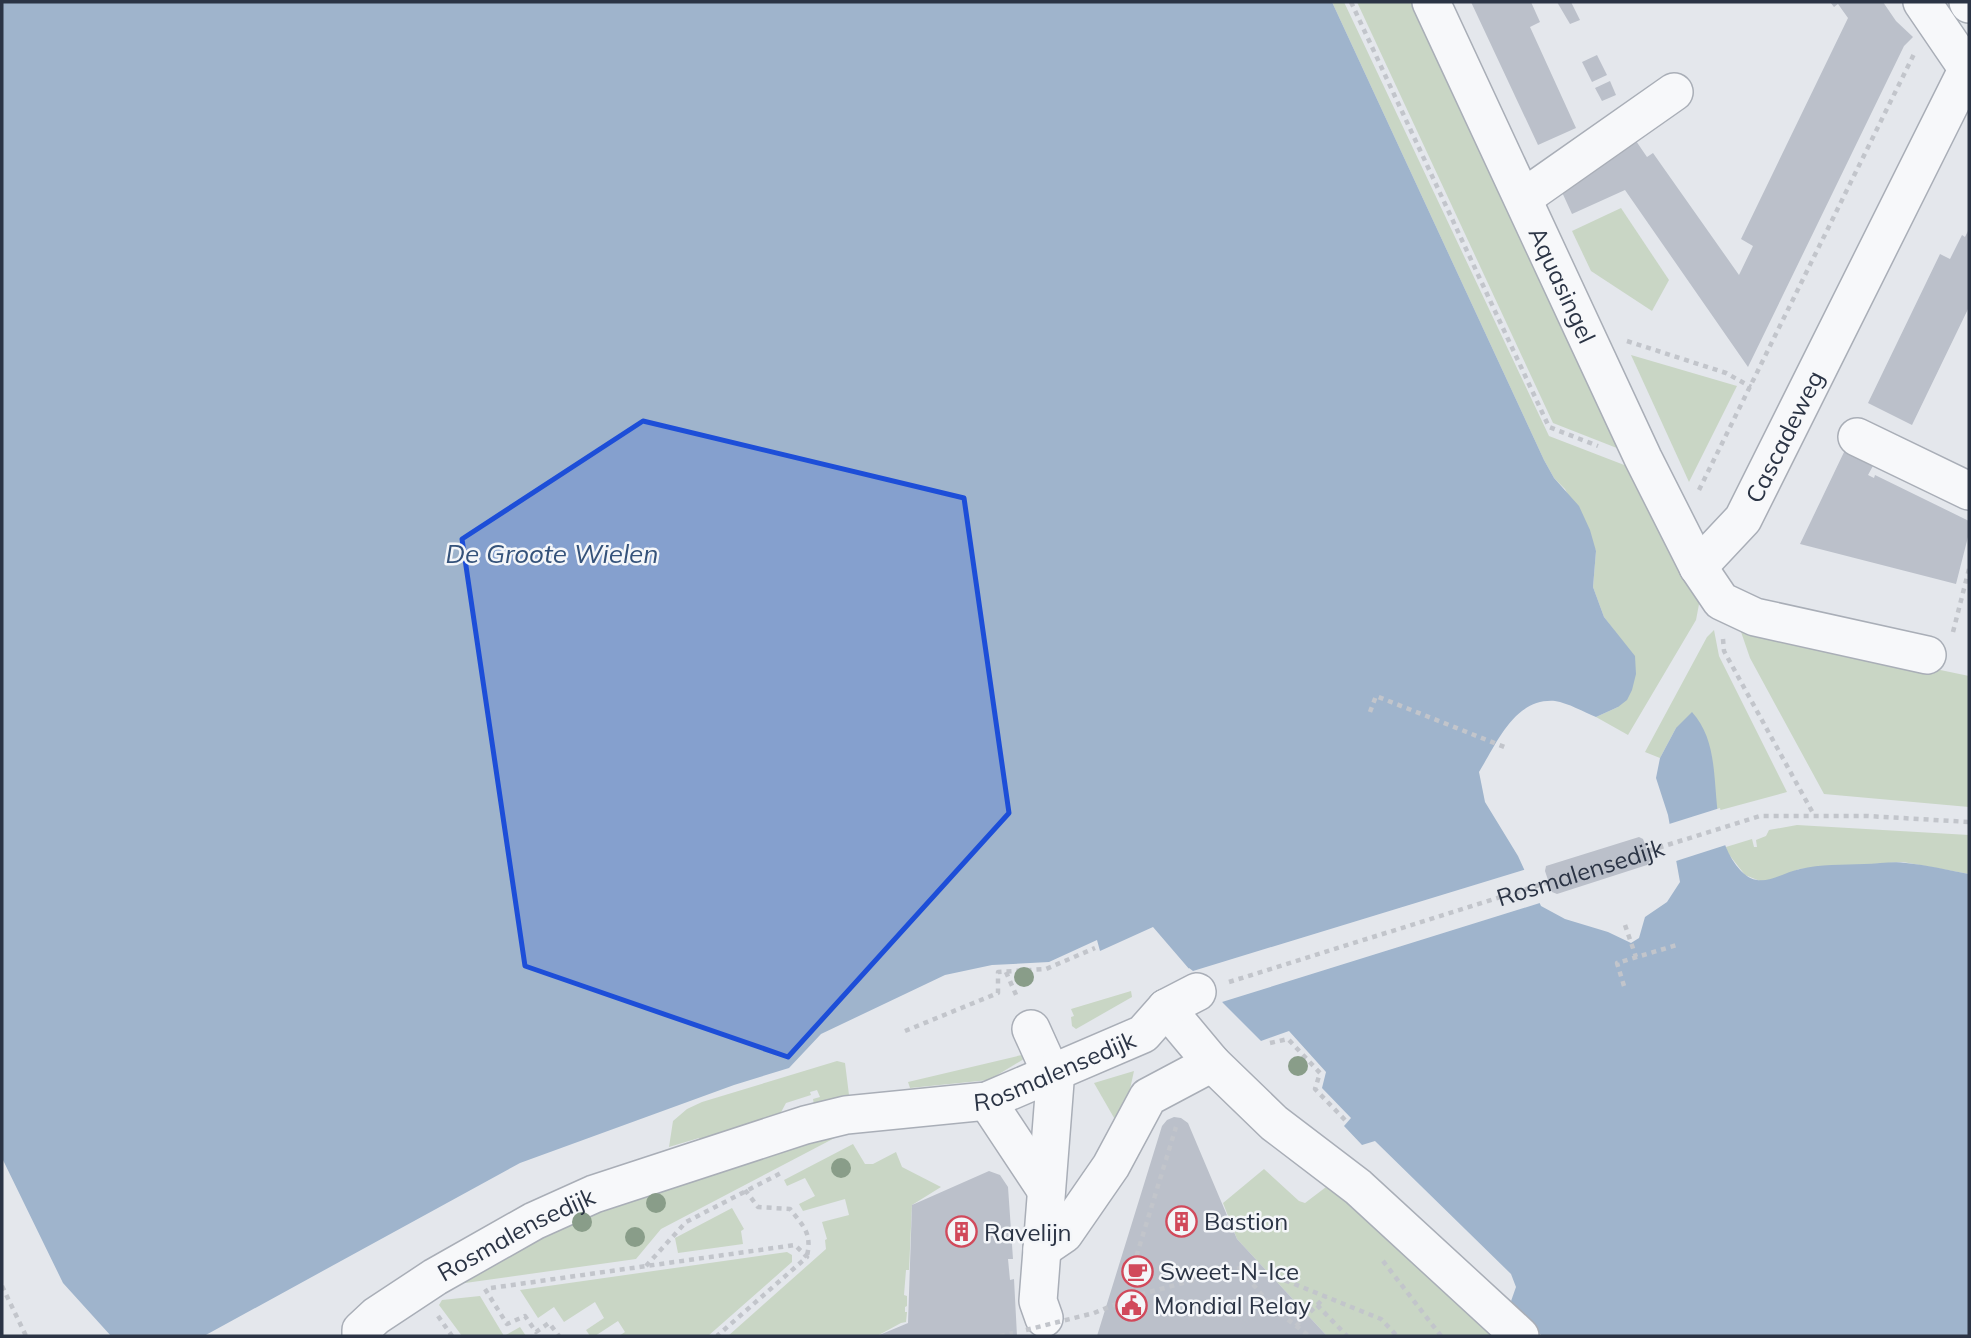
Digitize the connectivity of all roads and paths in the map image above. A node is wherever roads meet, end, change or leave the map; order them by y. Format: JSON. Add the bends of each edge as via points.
{"nodes":[{"id":1,"x":1351,"y":2,"type":"edge"},
{"id":2,"x":1431,"y":2,"type":"edge"},
{"id":3,"x":1927,"y":9,"type":"edge"},
{"id":4,"x":1969,"y":69,"type":"edge"},
{"id":5,"x":1674,"y":92,"type":"dead end"},
{"id":6,"x":1523,"y":198,"type":"junction"},
{"id":7,"x":1580,"y":325,"type":"junction"},
{"id":8,"x":1751,"y":387,"type":"junction"},
{"id":9,"x":1857,"y":437,"type":"dead end"},
{"id":10,"x":1608,"y":450,"type":"dead end"},
{"id":11,"x":1969,"y":491,"type":"edge"},
{"id":12,"x":1679,"y":529,"type":"junction"},
{"id":13,"x":1698,"y":566,"type":"junction"},
{"id":14,"x":1969,"y":571,"type":"edge"},
{"id":15,"x":1721,"y":601,"type":"junction"},
{"id":16,"x":1939,"y":646,"type":"joint"},
{"id":17,"x":1370,"y":712,"type":"dead end"},
{"id":18,"x":1507,"y":748,"type":"dead end"},
{"id":19,"x":1814,"y":814,"type":"junction"},
{"id":20,"x":1969,"y":822,"type":"edge"},
{"id":21,"x":1625,"y":925,"type":"dead end"},
{"id":22,"x":1680,"y":944,"type":"dead end"},
{"id":23,"x":1095,"y":948,"type":"dead end"},
{"id":24,"x":1636,"y":957,"type":"junction"},
{"id":25,"x":1006,"y":972,"type":"junction"},
{"id":26,"x":1624,"y":986,"type":"dead end"},
{"id":27,"x":1169,"y":1012,"type":"junction"},
{"id":28,"x":1025,"y":1015,"type":"joint"},
{"id":29,"x":905,"y":1031,"type":"dead end"},
{"id":30,"x":1270,"y":1043,"type":"dead end"},
{"id":31,"x":1212,"y":1063,"type":"junction"},
{"id":32,"x":1052,"y":1073,"type":"junction"},
{"id":33,"x":1148,"y":1097,"type":"junction"},
{"id":34,"x":987,"y":1101,"type":"junction"},
{"id":35,"x":1346,"y":1121,"type":"dead end"},
{"id":36,"x":1176,"y":1127,"type":"dead end"},
{"id":37,"x":781,"y":1172,"type":"dead end"},
{"id":38,"x":746,"y":1189,"type":"junction"},
{"id":39,"x":1046,"y":1190,"type":"junction"},
{"id":40,"x":1041,"y":1249,"type":"junction"},
{"id":41,"x":807,"y":1257,"type":"junction"},
{"id":42,"x":645,"y":1266,"type":"junction"},
{"id":43,"x":1240,"y":1268,"type":"junction"},
{"id":44,"x":2,"y":1286,"type":"edge"},
{"id":45,"x":1138,"y":1295,"type":"junction"},
{"id":46,"x":1326,"y":1296,"type":"junction"},
{"id":47,"x":1317,"y":1305,"type":"junction"},
{"id":48,"x":1296,"y":1326,"type":"junction"},
{"id":49,"x":1039,"y":1330,"type":"edge"},
{"id":50,"x":26,"y":1336,"type":"edge"},
{"id":51,"x":360,"y":1336,"type":"edge"},
{"id":52,"x":559,"y":1336,"type":"edge"},
{"id":53,"x":717,"y":1336,"type":"edge"},
{"id":54,"x":1309,"y":1336,"type":"edge"},
{"id":55,"x":1348,"y":1336,"type":"edge"},
{"id":56,"x":1397,"y":1336,"type":"edge"},
{"id":57,"x":1520,"y":1336,"type":"edge"}],
"edges":[{"from":1,"to":10,"type":"path","via":[[1549,427]]},
{"from":2,"to":6,"type":"street","name":"Aquasingel"},
{"from":3,"to":4,"type":"street"},
{"from":3,"to":8,"type":"path"},
{"from":4,"to":13,"type":"street","name":"Cascadeweg","via":[[1743,519]]},
{"from":5,"to":6,"type":"street"},
{"from":6,"to":7,"type":"street","name":"Aquasingel"},
{"from":7,"to":8,"type":"path","via":[[1726,373]]},
{"from":7,"to":12,"type":"street","name":"Aquasingel"},
{"from":8,"to":12,"type":"path"},
{"from":9,"to":11,"type":"street"},
{"from":12,"to":13,"type":"street","name":"Aquasingel"},
{"from":13,"to":15,"type":"street"},
{"from":14,"to":16,"type":"path"},
{"from":15,"to":16,"type":"street","via":[[1755,617]]},
{"from":15,"to":19,"type":"path","via":[[1724,651]]},
{"from":17,"to":18,"type":"path","via":[[1376,696]]},
{"from":19,"to":20,"type":"path","name":"Rosmalensedijk"},
{"from":19,"to":27,"type":"path","name":"Rosmalensedijk","via":[[1760,816]]},
{"from":21,"to":24,"type":"path"},
{"from":22,"to":24,"type":"path"},
{"from":23,"to":25,"type":"path","via":[[1046,969]]},
{"from":24,"to":26,"type":"path","via":[[1617,963]]},
{"from":25,"to":28,"type":"path"},
{"from":25,"to":29,"type":"path","via":[[998,972],[998,993]]},
{"from":27,"to":31,"type":"street"},
{"from":27,"to":32,"type":"street","name":"Rosmalensedijk"},
{"from":27,"to":33,"type":"street"},
{"from":28,"to":32,"type":"street"},
{"from":30,"to":35,"type":"path","via":[[1288,1039],[1320,1073],[1315,1089]]},
{"from":31,"to":33,"type":"street"},
{"from":31,"to":57,"type":"street","via":[[1274,1124],[1358,1186]]},
{"from":32,"to":34,"type":"street","name":"Rosmalensedijk"},
{"from":32,"to":39,"type":"street"},
{"from":33,"to":40,"type":"street","via":[[1111,1166],[1072,1223]]},
{"from":34,"to":39,"type":"street"},
{"from":34,"to":51,"type":"street","name":"Rosmalensedijk","via":[[846,1115],[594,1194],[534,1221],[435,1278],[376,1316]]},
{"from":36,"to":45,"type":"path","via":[[1134,1264]]},
{"from":37,"to":38,"type":"path"},
{"from":38,"to":41,"type":"path","via":[[758,1207],[790,1209],[810,1240]]},
{"from":38,"to":42,"type":"path","via":[[686,1222]]},
{"from":39,"to":40,"type":"street"},
{"from":40,"to":49,"type":"street"},
{"from":41,"to":42,"type":"path","via":[[794,1245]]},
{"from":41,"to":53,"type":"path"},
{"from":42,"to":52,"type":"path","via":[[485,1289],[508,1324],[525,1316],[536,1332],[549,1323]]},
{"from":43,"to":45,"type":"path"},
{"from":43,"to":46,"type":"path","via":[[1267,1273]]},
{"from":43,"to":48,"type":"path","via":[[1273,1308]]},
{"from":44,"to":50,"type":"path"},
{"from":45,"to":49,"type":"path","bridge":true},
{"from":46,"to":47,"type":"path"},
{"from":46,"to":56,"type":"path","via":[[1381,1319]]},
{"from":47,"to":48,"type":"path"},
{"from":47,"to":55,"type":"path"},
{"from":48,"to":54,"type":"path"}]}
